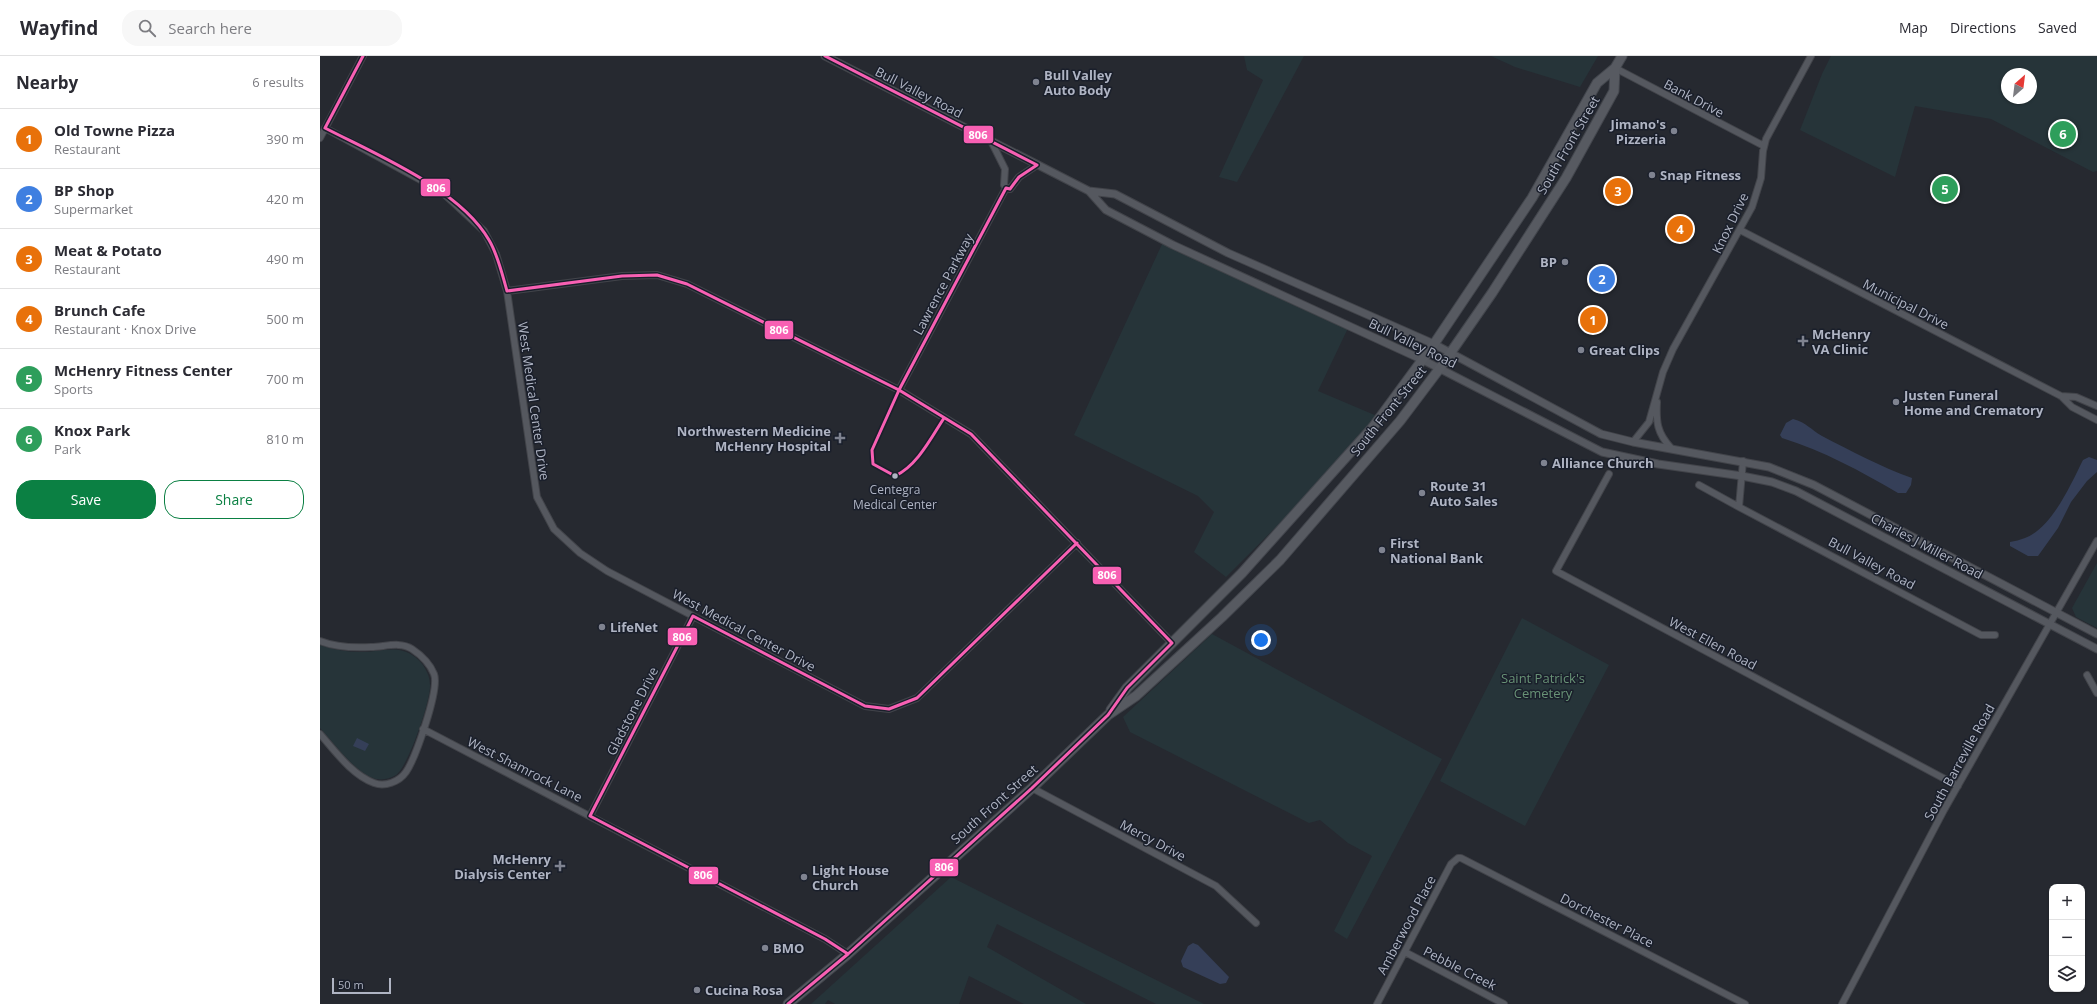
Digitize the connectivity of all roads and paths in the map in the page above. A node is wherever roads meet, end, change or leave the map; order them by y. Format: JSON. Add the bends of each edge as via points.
{"nodes":[{"id":1,"x":362,"y":56,"type":"edge"},
{"id":2,"x":825,"y":56,"type":"edge"},
{"id":3,"x":1622,"y":56,"type":"edge"},
{"id":4,"x":1811,"y":56,"type":"edge"},
{"id":5,"x":1615,"y":68,"type":"junction"},
{"id":6,"x":325,"y":128,"type":"junction"},
{"id":7,"x":320,"y":138,"type":"edge"},
{"id":8,"x":992,"y":143,"type":"junction"},
{"id":9,"x":1764,"y":146,"type":"junction"},
{"id":10,"x":1037,"y":165,"type":"junction"},
{"id":11,"x":1006,"y":188,"type":"junction"},
{"id":12,"x":1089,"y":191,"type":"junction"},
{"id":13,"x":1740,"y":230,"type":"junction"},
{"id":14,"x":507,"y":291,"type":"junction"},
{"id":15,"x":1434,"y":344,"type":"junction"},
{"id":16,"x":1450,"y":352,"type":"junction"},
{"id":17,"x":1423,"y":360,"type":"junction"},
{"id":18,"x":1440,"y":368,"type":"junction"},
{"id":19,"x":899,"y":390,"type":"junction"},
{"id":20,"x":2061,"y":396,"type":"junction"},
{"id":21,"x":1657,"y":397,"type":"junction"},
{"id":22,"x":2097,"y":406,"type":"edge"},
{"id":23,"x":2097,"y":420,"type":"edge"},
{"id":24,"x":1633,"y":442,"type":"junction"},
{"id":25,"x":1671,"y":448,"type":"junction"},
{"id":26,"x":1743,"y":461,"type":"junction"},
{"id":27,"x":1609,"y":474,"type":"dead end"},
{"id":28,"x":1742,"y":476,"type":"junction"},
{"id":29,"x":1699,"y":485,"type":"dead end"},
{"id":30,"x":1739,"y":506,"type":"junction"},
{"id":31,"x":2097,"y":541,"type":"edge"},
{"id":32,"x":1077,"y":543,"type":"junction"},
{"id":33,"x":2056,"y":612,"type":"junction"},
{"id":34,"x":693,"y":616,"type":"junction"},
{"id":35,"x":2050,"y":624,"type":"junction"},
{"id":36,"x":2097,"y":634,"type":"edge"},
{"id":37,"x":1995,"y":635,"type":"dead end"},
{"id":38,"x":320,"y":641,"type":"edge"},
{"id":39,"x":1172,"y":643,"type":"junction"},
{"id":40,"x":2097,"y":649,"type":"edge"},
{"id":41,"x":2087,"y":675,"type":"dead end"},
{"id":42,"x":2097,"y":693,"type":"edge"},
{"id":43,"x":1108,"y":715,"type":"junction"},
{"id":44,"x":423,"y":729,"type":"junction"},
{"id":45,"x":320,"y":734,"type":"edge"},
{"id":46,"x":1958,"y":786,"type":"junction"},
{"id":47,"x":1032,"y":788,"type":"junction"},
{"id":48,"x":590,"y":816,"type":"junction"},
{"id":49,"x":1458,"y":858,"type":"joint"},
{"id":50,"x":1256,"y":923,"type":"dead end"},
{"id":51,"x":1405,"y":952,"type":"junction"},
{"id":52,"x":848,"y":954,"type":"junction"},
{"id":53,"x":788,"y":1004,"type":"edge"},
{"id":54,"x":1377,"y":1004,"type":"edge"},
{"id":55,"x":1504,"y":1004,"type":"edge"},
{"id":56,"x":1745,"y":1004,"type":"edge"},
{"id":57,"x":1842,"y":1004,"type":"edge"}],
"edges":[{"from":1,"to":6,"type":"street"},
{"from":2,"to":8,"type":"street","name":"Bull Valley Road"},
{"from":3,"to":5,"type":"main road","name":"South Front Street"},
{"from":4,"to":9,"type":"street","name":"Knox Drive"},
{"from":5,"to":9,"type":"street","name":"Bank Drive"},
{"from":5,"to":15,"type":"main road","name":"South Front Street","via":[[1597,83],[1532,198]]},
{"from":5,"to":16,"type":"main road","name":"South Front Street","via":[[1614,91],[1566,178]]},
{"from":6,"to":7,"type":"street"},
{"from":6,"to":14,"type":"street","name":"West Medical Center Drive","via":[[441,191],[463,210],[484,231],[496,254]]},
{"from":8,"to":10,"type":"street","name":"Bull Valley Road"},
{"from":8,"to":11,"type":"street","via":[[1005,169]]},
{"from":9,"to":13,"type":"street","name":"Knox Drive","via":[[1758,189]]},
{"from":10,"to":11,"type":"street","name":"Lawrence Parkway","via":[[1019,177],[1010,188]]},
{"from":10,"to":12,"type":"street","name":"Bull Valley Road"},
{"from":11,"to":19,"type":"street","name":"Lawrence Parkway"},
{"from":12,"to":15,"type":"street","name":"Bull Valley Road","via":[[1115,194],[1228,253]]},
{"from":12,"to":17,"type":"street","name":"Bull Valley Road","via":[[1106,210],[1173,245]]},
{"from":13,"to":20,"type":"street","name":"Municipal Drive"},
{"from":13,"to":21,"type":"street","name":"Knox Drive","via":[[1673,349],[1663,372]]},
{"from":14,"to":19,"type":"street","via":[[622,276],[657,275],[687,284]]},
{"from":14,"to":34,"type":"street","name":"West Medical Center Drive","via":[[538,497],[554,529],[580,553],[607,571]]},
{"from":15,"to":16,"type":"street","name":"Bull Valley Road"},
{"from":15,"to":17,"type":"main road","name":"South Front Street"},
{"from":16,"to":18,"type":"main road","name":"South Front Street"},
{"from":16,"to":24,"type":"street","name":"Bull Valley Road","via":[[1601,434]]},
{"from":17,"to":18,"type":"street","name":"Bull Valley Road"},
{"from":17,"to":39,"type":"main road","name":"South Front Street","via":[[1373,427],[1333,473],[1242,573]]},
{"from":18,"to":28,"type":"street","name":"Bull Valley Road","via":[[1602,452],[1658,464]]},
{"from":18,"to":43,"type":"main road","name":"South Front Street","via":[[1400,421],[1280,560],[1136,696]]},
{"from":19,"to":32,"type":"street","via":[[971,434]]},
{"from":20,"to":22,"type":"street","name":"Municipal Drive","via":[[2076,397]]},
{"from":20,"to":23,"type":"street","name":"Municipal Drive","via":[[2072,407]]},
{"from":21,"to":24,"type":"street","name":"Knox Drive","via":[[1647,426]]},
{"from":21,"to":25,"type":"street","name":"Knox Drive","via":[[1657,426],[1662,438]]},
{"from":24,"to":25,"type":"street","name":"Bull Valley Road"},
{"from":25,"to":26,"type":"street","name":"Bull Valley Road"},
{"from":26,"to":28,"type":"street"},
{"from":26,"to":33,"type":"street","name":"Bull Valley Road","via":[[1769,467],[1814,485]]},
{"from":27,"to":46,"type":"street","name":"West Ellen Road","via":[[1556,572]]},
{"from":28,"to":30,"type":"street"},
{"from":28,"to":35,"type":"street","name":"Charles J Miller Road","via":[[1772,482],[1796,491]]},
{"from":29,"to":30,"type":"street","name":"Bull Valley Road"},
{"from":30,"to":37,"type":"street","name":"Bull Valley Road","via":[[1981,635]]},
{"from":31,"to":33,"type":"street","name":"South Barreville Road"},
{"from":32,"to":34,"type":"street","name":"West Medical Center Drive","via":[[917,698],[889,709],[865,706]]},
{"from":32,"to":39,"type":"street"},
{"from":33,"to":35,"type":"street","name":"South Barreville Road"},
{"from":33,"to":36,"type":"street"},
{"from":34,"to":48,"type":"street","name":"Gladstone Drive"},
{"from":35,"to":40,"type":"street","name":"Charles J Miller Road"},
{"from":35,"to":46,"type":"street","name":"South Barreville Road"},
{"from":38,"to":44,"type":"street","via":[[339,646],[371,648],[394,645],[410,648],[423,657],[434,675],[435,690]]},
{"from":39,"to":43,"type":"main road","name":"South Front Street","via":[[1127,688]]},
{"from":41,"to":42,"type":"street"},
{"from":43,"to":47,"type":"main road","name":"South Front Street"},
{"from":44,"to":45,"type":"street","via":[[406,772],[400,778],[384,784],[374,783],[355,771]]},
{"from":44,"to":48,"type":"street","name":"West Shamrock Lane"},
{"from":46,"to":57,"type":"street","name":"South Barreville Road"},
{"from":47,"to":50,"type":"street","name":"Mercy Drive","via":[[1216,886]]},
{"from":47,"to":52,"type":"main road","name":"South Front Street"},
{"from":48,"to":52,"type":"street","name":"West Shamrock Lane","via":[[825,939]]},
{"from":49,"to":51,"type":"street","name":"Amberwood Place","via":[[1451,864]]},
{"from":49,"to":56,"type":"street","name":"Dorchester Place","via":[[1466,859]]},
{"from":51,"to":54,"type":"street","name":"Amberwood Place"},
{"from":51,"to":55,"type":"street","name":"Pebble Creek"},
{"from":52,"to":53,"type":"main road","name":"South Front Street"}]}
